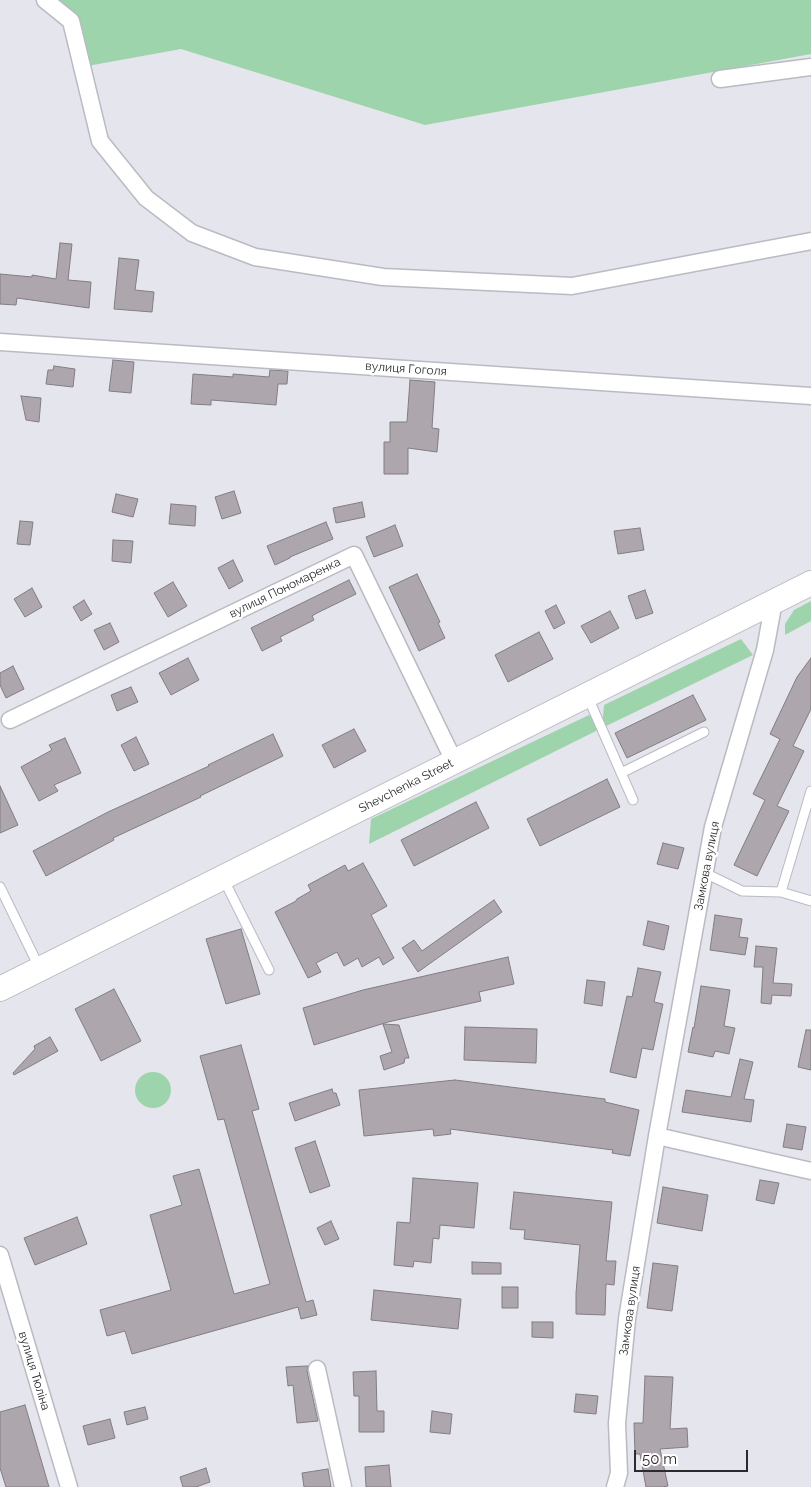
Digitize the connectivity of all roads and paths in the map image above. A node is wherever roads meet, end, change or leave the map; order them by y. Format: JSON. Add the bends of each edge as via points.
{"nodes":[{"id":1,"x":45,"y":0,"type":"edge"},
{"id":2,"x":811,"y":67,"type":"edge"},
{"id":3,"x":720,"y":79,"type":"dead end"},
{"id":4,"x":811,"y":241,"type":"edge"},
{"id":5,"x":0,"y":342,"type":"edge"},
{"id":6,"x":811,"y":396,"type":"edge"},
{"id":7,"x":811,"y":582,"type":"edge"},
{"id":8,"x":774,"y":601,"type":"junction"},
{"id":9,"x":587,"y":695,"type":"junction"},
{"id":10,"x":10,"y":720,"type":"dead end"},
{"id":11,"x":704,"y":732,"type":"dead end"},
{"id":12,"x":454,"y":761,"type":"junction"},
{"id":13,"x":621,"y":772,"type":"junction"},
{"id":14,"x":811,"y":791,"type":"edge"},
{"id":15,"x":634,"y":800,"type":"dead end"},
{"id":16,"x":705,"y":873,"type":"junction"},
{"id":17,"x":223,"y":878,"type":"junction"},
{"id":18,"x":0,"y":886,"type":"edge"},
{"id":19,"x":781,"y":892,"type":"junction"},
{"id":20,"x":811,"y":901,"type":"edge"},
{"id":21,"x":40,"y":969,"type":"junction"},
{"id":22,"x":269,"y":970,"type":"dead end"},
{"id":23,"x":0,"y":989,"type":"edge"},
{"id":24,"x":657,"y":1136,"type":"junction"},
{"id":25,"x":811,"y":1171,"type":"edge"},
{"id":26,"x":0,"y":1255,"type":"edge"},
{"id":27,"x":317,"y":1369,"type":"dead end"},
{"id":28,"x":620,"y":1482,"type":"edge"},
{"id":29,"x":69,"y":1487,"type":"edge"},
{"id":30,"x":343,"y":1487,"type":"edge"}],
"edges":[{"from":1,"to":4,"type":"street","via":[[71,21],[100,141],[146,198],[192,233],[255,257],[383,277],[572,286]]},
{"from":2,"to":3,"type":"street"},
{"from":5,"to":6,"type":"street","name":"вулиця Гоголя"},
{"from":7,"to":8,"type":"main road","name":"Shevchenka Street"},
{"from":8,"to":9,"type":"main road","name":"Shevchenka Street"},
{"from":8,"to":16,"type":"street","name":"Замкова вулиця","via":[[765,650],[713,827]]},
{"from":9,"to":12,"type":"main road","name":"Shevchenka Street"},
{"from":9,"to":13,"type":"lane"},
{"from":10,"to":12,"type":"street","name":"вулиця Пономаренка","via":[[354,555]]},
{"from":11,"to":13,"type":"lane"},
{"from":12,"to":17,"type":"main road","name":"Shevchenka Street"},
{"from":13,"to":15,"type":"lane"},
{"from":14,"to":19,"type":"lane"},
{"from":16,"to":19,"type":"lane","via":[[742,891]]},
{"from":16,"to":24,"type":"street","name":"Замкова вулиця"},
{"from":17,"to":21,"type":"main road","name":"Shevchenka Street"},
{"from":17,"to":22,"type":"lane"},
{"from":18,"to":21,"type":"lane"},
{"from":19,"to":20,"type":"lane"},
{"from":21,"to":23,"type":"main road","name":"Shevchenka Street"},
{"from":24,"to":25,"type":"street"},
{"from":24,"to":28,"type":"street","name":"Замкова вулиця","via":[[626,1319],[617,1423]]},
{"from":26,"to":29,"type":"street","name":"вулиця Тюліна"},
{"from":27,"to":30,"type":"street"}]}
